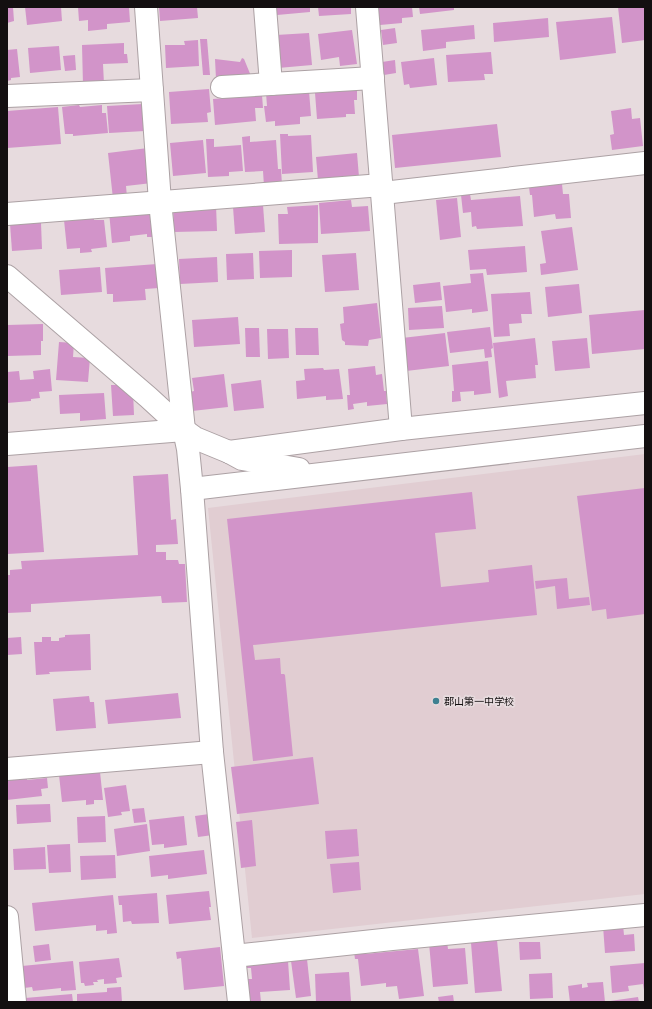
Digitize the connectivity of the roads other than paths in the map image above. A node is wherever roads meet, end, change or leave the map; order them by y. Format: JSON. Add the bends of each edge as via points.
{"nodes":[{"id":1,"x":146,"y":7,"type":"edge"},
{"id":2,"x":265,"y":7,"type":"edge"},
{"id":3,"x":368,"y":7,"type":"edge"},
{"id":4,"x":373,"y":78,"type":"junction"},
{"id":5,"x":271,"y":84,"type":"junction"},
{"id":6,"x":222,"y":86,"type":"dead end"},
{"id":7,"x":152,"y":90,"type":"junction"},
{"id":8,"x":7,"y":96,"type":"edge"},
{"id":9,"x":645,"y":164,"type":"edge"},
{"id":10,"x":382,"y":189,"type":"junction"},
{"id":11,"x":160,"y":202,"type":"junction"},
{"id":12,"x":7,"y":214,"type":"edge"},
{"id":13,"x":7,"y":276,"type":"edge"},
{"id":14,"x":645,"y":403,"type":"edge"},
{"id":15,"x":616,"y":406,"type":"junction"},
{"id":16,"x":401,"y":429,"type":"junction"},
{"id":17,"x":184,"y":430,"type":"junction"},
{"id":18,"x":645,"y":436,"type":"edge"},
{"id":19,"x":618,"y":439,"type":"junction"},
{"id":20,"x":7,"y":444,"type":"edge"},
{"id":21,"x":229,"y":452,"type":"junction"},
{"id":22,"x":406,"y":464,"type":"junction"},
{"id":23,"x":312,"y":475,"type":"junction"},
{"id":24,"x":192,"y":489,"type":"junction"},
{"id":25,"x":212,"y":752,"type":"junction"},
{"id":26,"x":7,"y":769,"type":"edge"},
{"id":27,"x":645,"y":915,"type":"edge"},
{"id":28,"x":7,"y":926,"type":"edge"},
{"id":29,"x":234,"y":956,"type":"junction"},
{"id":30,"x":15,"y":1002,"type":"edge"},
{"id":31,"x":239,"y":1002,"type":"edge"}],
"edges":[{"from":1,"to":7,"type":"street"},
{"from":2,"to":5,"type":"street"},
{"from":3,"to":4,"type":"street"},
{"from":4,"to":5,"type":"street"},
{"from":4,"to":10,"type":"street"},
{"from":5,"to":6,"type":"street"},
{"from":7,"to":8,"type":"street"},
{"from":7,"to":11,"type":"street"},
{"from":9,"to":10,"type":"street"},
{"from":10,"to":11,"type":"street"},
{"from":10,"to":16,"type":"street"},
{"from":11,"to":12,"type":"street"},
{"from":11,"to":17,"type":"street"},
{"from":13,"to":17,"type":"street"},
{"from":14,"to":15,"type":"street"},
{"from":15,"to":16,"type":"street"},
{"from":15,"to":19,"type":"street"},
{"from":16,"to":21,"type":"street"},
{"from":16,"to":22,"type":"street"},
{"from":17,"to":20,"type":"street"},
{"from":17,"to":21,"type":"street","via":[[195,438]]},
{"from":17,"to":24,"type":"street"},
{"from":18,"to":19,"type":"street"},
{"from":19,"to":22,"type":"street"},
{"from":21,"to":23,"type":"street","via":[[242,459],[306,471]]},
{"from":22,"to":23,"type":"street"},
{"from":23,"to":24,"type":"street"},
{"from":24,"to":25,"type":"street"},
{"from":25,"to":26,"type":"street"},
{"from":25,"to":29,"type":"street"},
{"from":27,"to":29,"type":"street","via":[[392,938]]},
{"from":28,"to":30,"type":"street"},
{"from":29,"to":31,"type":"street"}]}
